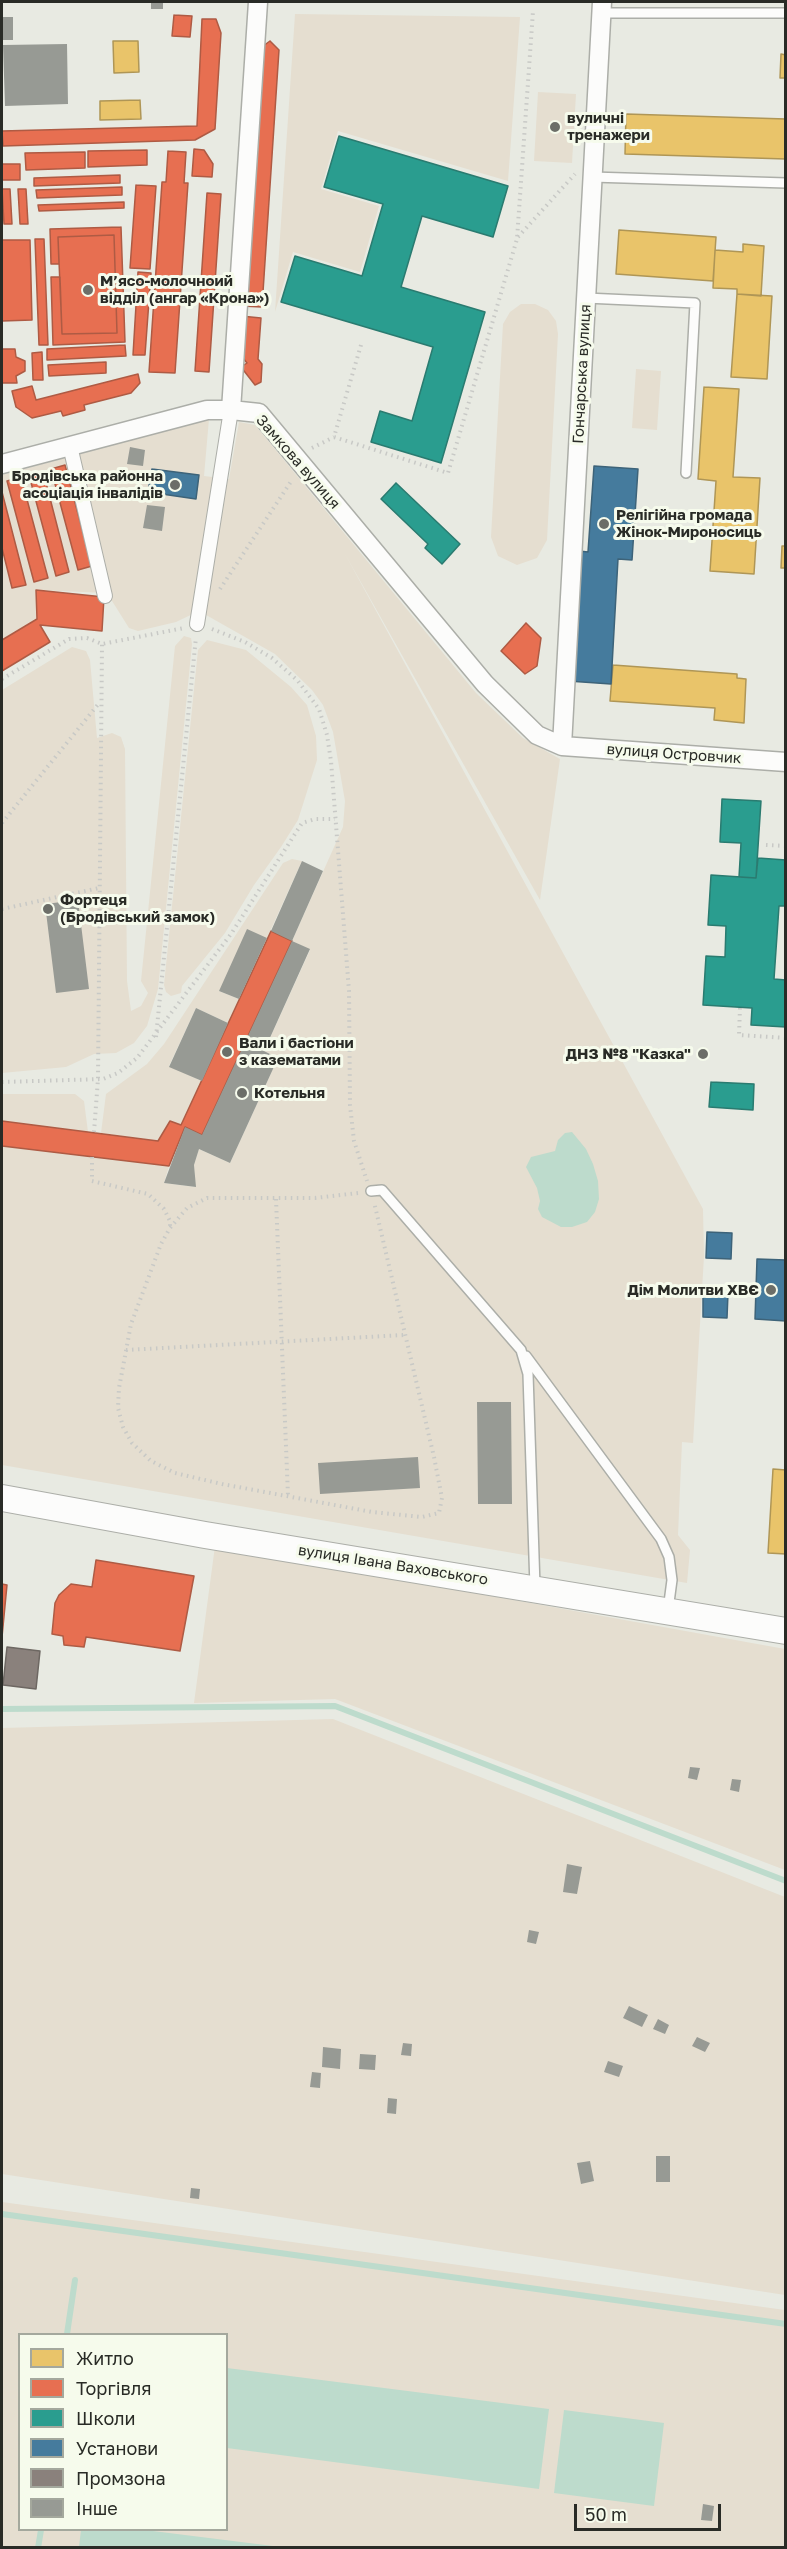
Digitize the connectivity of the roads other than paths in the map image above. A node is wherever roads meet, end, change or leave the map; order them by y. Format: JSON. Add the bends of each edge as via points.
{"nodes":[{"id":1,"x":258,"y":2,"type":"edge"},
{"id":2,"x":601,"y":7,"type":"edge"},
{"id":3,"x":786,"y":13,"type":"edge"},
{"id":4,"x":586,"y":173,"type":"junction"},
{"id":5,"x":786,"y":183,"type":"edge"},
{"id":6,"x":586,"y":298,"type":"junction"},
{"id":7,"x":231,"y":410,"type":"junction"},
{"id":8,"x":70,"y":446,"type":"junction"},
{"id":9,"x":2,"y":464,"type":"edge"},
{"id":10,"x":686,"y":473,"type":"dead end"},
{"id":11,"x":105,"y":596,"type":"dead end"},
{"id":12,"x":197,"y":624,"type":"road end"},
{"id":13,"x":562,"y":746,"type":"junction"},
{"id":14,"x":786,"y":762,"type":"edge"},
{"id":15,"x":371,"y":1191,"type":"road end"},
{"id":16,"x":521,"y":1350,"type":"junction"},
{"id":17,"x":2,"y":1498,"type":"edge"},
{"id":18,"x":535,"y":1587,"type":"junction"},
{"id":19,"x":668,"y":1610,"type":"junction"},
{"id":20,"x":786,"y":1631,"type":"edge"}],
"edges":[{"from":1,"to":7,"type":"street"},
{"from":2,"to":3,"type":"lane"},
{"from":2,"to":4,"type":"street","name":"Гончарська вулиця"},
{"from":4,"to":5,"type":"lane"},
{"from":4,"to":6,"type":"street","name":"Гончарська вулиця"},
{"from":6,"to":10,"type":"lane","via":[[695,303]]},
{"from":6,"to":13,"type":"street","name":"Гончарська вулиця"},
{"from":7,"to":8,"type":"street","name":"Замкова вулиця","via":[[207,410]]},
{"from":7,"to":12,"type":"street"},
{"from":7,"to":13,"type":"street","name":"Замкова вулиця","via":[[258,413],[510,712],[537,735]]},
{"from":8,"to":9,"type":"street","name":"Замкова вулиця"},
{"from":8,"to":11,"type":"street"},
{"from":13,"to":14,"type":"street","name":"вулиця Островчик"},
{"from":15,"to":16,"type":"lane","via":[[382,1190]]},
{"from":16,"to":18,"type":"lane","via":[[528,1374]]},
{"from":16,"to":19,"type":"lane","via":[[661,1539],[669,1557],[672,1580]]},
{"from":17,"to":18,"type":"main road","name":"вулиця Івана Ваховського","via":[[205,1535]]},
{"from":18,"to":19,"type":"main road","name":"вулиця Івана Ваховського"},
{"from":19,"to":20,"type":"main road","name":"вулиця Івана Ваховського"}]}
